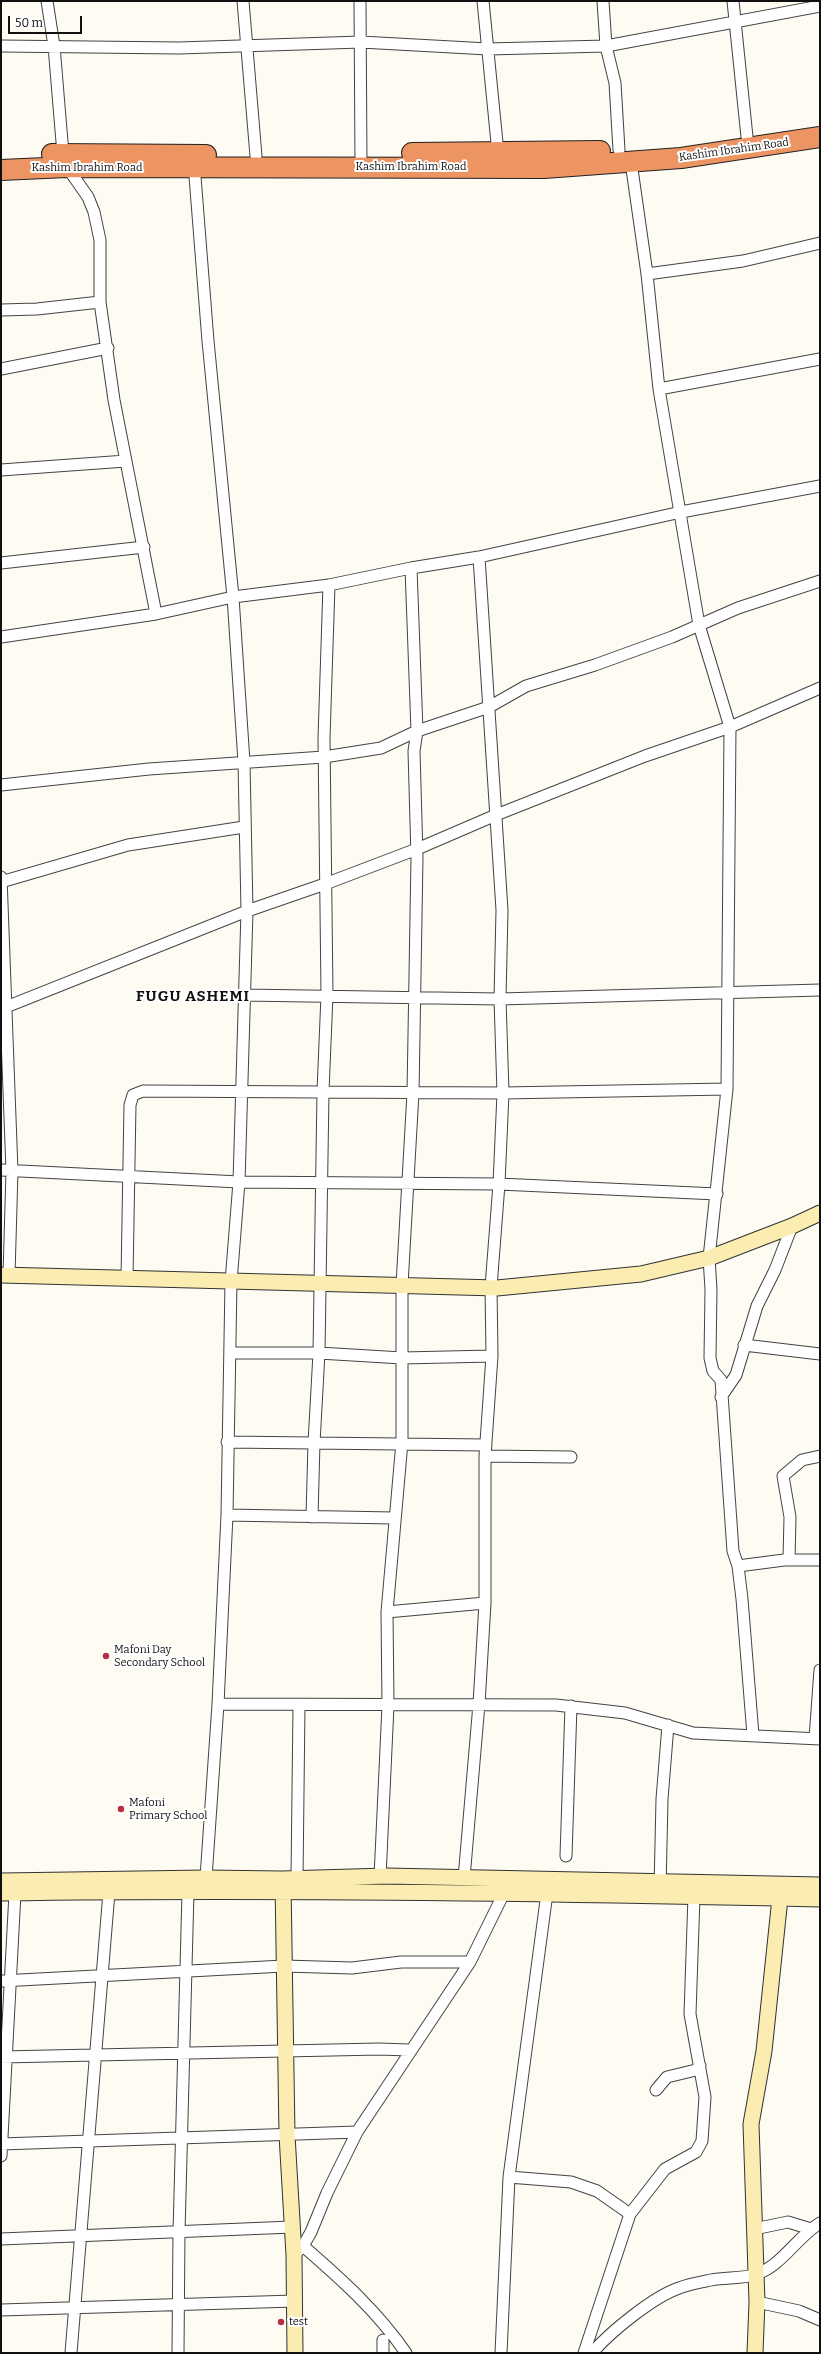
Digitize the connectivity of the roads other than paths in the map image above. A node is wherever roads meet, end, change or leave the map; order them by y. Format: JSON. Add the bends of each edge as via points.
{"nodes":[{"id":1,"x":47,"y":1,"type":"edge"},
{"id":2,"x":243,"y":1,"type":"edge"},
{"id":3,"x":360,"y":1,"type":"edge"},
{"id":4,"x":483,"y":1,"type":"edge"},
{"id":5,"x":603,"y":1,"type":"edge"},
{"id":6,"x":733,"y":1,"type":"edge"},
{"id":7,"x":820,"y":6,"type":"edge"},
{"id":8,"x":736,"y":23,"type":"junction"},
{"id":9,"x":361,"y":42,"type":"junction"},
{"id":10,"x":246,"y":45,"type":"junction"},
{"id":11,"x":1,"y":46,"type":"edge"},
{"id":12,"x":54,"y":46,"type":"junction"},
{"id":13,"x":606,"y":46,"type":"junction"},
{"id":14,"x":488,"y":49,"type":"junction"},
{"id":15,"x":820,"y":124,"type":"edge"},
{"id":16,"x":747,"y":137,"type":"junction"},
{"id":17,"x":820,"y":138,"type":"edge"},
{"id":18,"x":498,"y":153,"type":"junction"},
{"id":19,"x":256,"y":156,"type":"junction"},
{"id":20,"x":625,"y":156,"type":"junction"},
{"id":21,"x":1,"y":158,"type":"edge"},
{"id":22,"x":65,"y":160,"type":"junction"},
{"id":23,"x":361,"y":160,"type":"junction"},
{"id":24,"x":194,"y":161,"type":"junction"},
{"id":25,"x":1,"y":170,"type":"edge"},
{"id":26,"x":820,"y":243,"type":"edge"},
{"id":27,"x":647,"y":274,"type":"junction"},
{"id":28,"x":100,"y":302,"type":"junction"},
{"id":29,"x":1,"y":310,"type":"edge"},
{"id":30,"x":108,"y":348,"type":"junction"},
{"id":31,"x":820,"y":359,"type":"edge"},
{"id":32,"x":1,"y":369,"type":"edge"},
{"id":33,"x":659,"y":389,"type":"junction"},
{"id":34,"x":126,"y":460,"type":"junction"},
{"id":35,"x":1,"y":470,"type":"edge"},
{"id":36,"x":820,"y":486,"type":"edge"},
{"id":37,"x":681,"y":512,"type":"junction"},
{"id":38,"x":144,"y":547,"type":"junction"},
{"id":39,"x":479,"y":557,"type":"junction"},
{"id":40,"x":1,"y":563,"type":"edge"},
{"id":41,"x":411,"y":568,"type":"junction"},
{"id":42,"x":820,"y":581,"type":"edge"},
{"id":43,"x":329,"y":585,"type":"junction"},
{"id":44,"x":234,"y":597,"type":"junction"},
{"id":45,"x":156,"y":614,"type":"junction"},
{"id":46,"x":699,"y":625,"type":"junction"},
{"id":47,"x":1,"y":636,"type":"edge"},
{"id":48,"x":820,"y":688,"type":"edge"},
{"id":49,"x":489,"y":707,"type":"junction"},
{"id":50,"x":730,"y":727,"type":"junction"},
{"id":51,"x":417,"y":731,"type":"junction"},
{"id":52,"x":324,"y":757,"type":"junction"},
{"id":53,"x":244,"y":762,"type":"junction"},
{"id":54,"x":1,"y":785,"type":"edge"},
{"id":55,"x":496,"y":815,"type":"junction"},
{"id":56,"x":244,"y":827,"type":"junction"},
{"id":57,"x":417,"y":849,"type":"junction"},
{"id":58,"x":1,"y":880,"type":"edge"},
{"id":59,"x":325,"y":884,"type":"junction"},
{"id":60,"x":247,"y":911,"type":"junction"},
{"id":61,"x":2,"y":953,"type":"edge"},
{"id":62,"x":820,"y":990,"type":"edge"},
{"id":63,"x":727,"y":994,"type":"junction"},
{"id":64,"x":243,"y":995,"type":"junction"},
{"id":65,"x":327,"y":995,"type":"junction"},
{"id":66,"x":414,"y":998,"type":"junction"},
{"id":67,"x":500,"y":1000,"type":"junction"},
{"id":68,"x":4,"y":1008,"type":"edge"},
{"id":69,"x":727,"y":1089,"type":"junction"},
{"id":70,"x":242,"y":1090,"type":"junction"},
{"id":71,"x":323,"y":1091,"type":"junction"},
{"id":72,"x":413,"y":1093,"type":"junction"},
{"id":73,"x":502,"y":1093,"type":"junction"},
{"id":74,"x":7,"y":1170,"type":"edge"},
{"id":75,"x":131,"y":1177,"type":"junction"},
{"id":76,"x":321,"y":1181,"type":"junction"},
{"id":77,"x":239,"y":1182,"type":"junction"},
{"id":78,"x":407,"y":1183,"type":"junction"},
{"id":79,"x":499,"y":1184,"type":"junction"},
{"id":80,"x":717,"y":1194,"type":"junction"},
{"id":81,"x":820,"y":1213,"type":"edge"},
{"id":82,"x":792,"y":1226,"type":"junction"},
{"id":83,"x":709,"y":1258,"type":"junction"},
{"id":84,"x":5,"y":1275,"type":"edge"},
{"id":85,"x":127,"y":1278,"type":"junction"},
{"id":86,"x":231,"y":1282,"type":"junction"},
{"id":87,"x":320,"y":1283,"type":"junction"},
{"id":88,"x":402,"y":1286,"type":"junction"},
{"id":89,"x":491,"y":1286,"type":"junction"},
{"id":90,"x":744,"y":1345,"type":"junction"},
{"id":91,"x":230,"y":1353,"type":"junction"},
{"id":92,"x":319,"y":1353,"type":"junction"},
{"id":93,"x":820,"y":1354,"type":"edge"},
{"id":94,"x":492,"y":1356,"type":"junction"},
{"id":95,"x":402,"y":1358,"type":"junction"},
{"id":96,"x":721,"y":1397,"type":"junction"},
{"id":97,"x":227,"y":1442,"type":"junction"},
{"id":98,"x":402,"y":1442,"type":"junction"},
{"id":99,"x":314,"y":1443,"type":"junction"},
{"id":100,"x":485,"y":1450,"type":"junction"},
{"id":101,"x":820,"y":1456,"type":"edge"},
{"id":102,"x":571,"y":1457,"type":"dead end"},
{"id":103,"x":227,"y":1515,"type":"junction"},
{"id":104,"x":312,"y":1517,"type":"junction"},
{"id":105,"x":394,"y":1518,"type":"junction"},
{"id":106,"x":789,"y":1560,"type":"junction"},
{"id":107,"x":820,"y":1560,"type":"edge"},
{"id":108,"x":738,"y":1566,"type":"junction"},
{"id":109,"x":485,"y":1603,"type":"junction"},
{"id":110,"x":386,"y":1612,"type":"junction"},
{"id":111,"x":820,"y":1670,"type":"edge"},
{"id":112,"x":218,"y":1704,"type":"junction"},
{"id":113,"x":479,"y":1704,"type":"junction"},
{"id":114,"x":300,"y":1705,"type":"junction"},
{"id":115,"x":388,"y":1706,"type":"junction"},
{"id":116,"x":571,"y":1706,"type":"junction"},
{"id":117,"x":668,"y":1725,"type":"junction"},
{"id":118,"x":753,"y":1735,"type":"junction"},
{"id":119,"x":817,"y":1738,"type":"edge"},
{"id":120,"x":566,"y":1856,"type":"dead end"},
{"id":121,"x":380,"y":1877,"type":"junction"},
{"id":122,"x":206,"y":1878,"type":"junction"},
{"id":123,"x":464,"y":1878,"type":"junction"},
{"id":124,"x":297,"y":1879,"type":"junction"},
{"id":125,"x":1,"y":1881,"type":"edge"},
{"id":126,"x":820,"y":1885,"type":"edge"},
{"id":127,"x":283,"y":1886,"type":"junction"},
{"id":128,"x":660,"y":1888,"type":"junction"},
{"id":129,"x":109,"y":1892,"type":"junction"},
{"id":130,"x":188,"y":1892,"type":"junction"},
{"id":131,"x":8,"y":1893,"type":"edge"},
{"id":132,"x":504,"y":1893,"type":"junction"},
{"id":133,"x":547,"y":1893,"type":"junction"},
{"id":134,"x":694,"y":1896,"type":"junction"},
{"id":135,"x":780,"y":1898,"type":"junction"},
{"id":136,"x":820,"y":1899,"type":"edge"},
{"id":137,"x":470,"y":1962,"type":"junction"},
{"id":138,"x":284,"y":1966,"type":"junction"},
{"id":139,"x":186,"y":1971,"type":"junction"},
{"id":140,"x":102,"y":1975,"type":"junction"},
{"id":141,"x":6,"y":1980,"type":"edge"},
{"id":142,"x":409,"y":2050,"type":"junction"},
{"id":143,"x":285,"y":2052,"type":"junction"},
{"id":144,"x":184,"y":2054,"type":"junction"},
{"id":145,"x":96,"y":2055,"type":"junction"},
{"id":146,"x":4,"y":2057,"type":"edge"},
{"id":147,"x":700,"y":2066,"type":"junction"},
{"id":148,"x":656,"y":2090,"type":"dead end"},
{"id":149,"x":357,"y":2132,"type":"junction"},
{"id":150,"x":287,"y":2135,"type":"junction"},
{"id":151,"x":181,"y":2139,"type":"junction"},
{"id":152,"x":88,"y":2142,"type":"junction"},
{"id":153,"x":1,"y":2144,"type":"edge"},
{"id":154,"x":1,"y":2156,"type":"edge"},
{"id":155,"x":509,"y":2177,"type":"junction"},
{"id":156,"x":630,"y":2214,"type":"junction"},
{"id":157,"x":815,"y":2226,"type":"edge"},
{"id":158,"x":292,"y":2227,"type":"junction"},
{"id":159,"x":754,"y":2229,"type":"junction"},
{"id":160,"x":179,"y":2232,"type":"junction"},
{"id":161,"x":80,"y":2237,"type":"junction"},
{"id":162,"x":1,"y":2239,"type":"edge"},
{"id":163,"x":298,"y":2251,"type":"junction"},
{"id":164,"x":756,"y":2274,"type":"junction"},
{"id":165,"x":294,"y":2301,"type":"junction"},
{"id":166,"x":757,"y":2302,"type":"junction"},
{"id":167,"x":178,"y":2306,"type":"junction"},
{"id":168,"x":74,"y":2308,"type":"junction"},
{"id":169,"x":1,"y":2310,"type":"edge"},
{"id":170,"x":820,"y":2320,"type":"edge"},
{"id":171,"x":383,"y":2340,"type":"dead end"},
{"id":172,"x":71,"y":2353,"type":"edge"},
{"id":173,"x":178,"y":2353,"type":"edge"},
{"id":174,"x":295,"y":2353,"type":"edge"},
{"id":175,"x":383,"y":2353,"type":"edge"},
{"id":176,"x":406,"y":2353,"type":"edge"},
{"id":177,"x":502,"y":2353,"type":"edge"},
{"id":178,"x":584,"y":2353,"type":"edge"},
{"id":179,"x":592,"y":2353,"type":"edge"},
{"id":180,"x":755,"y":2353,"type":"edge"}],
"edges":[{"from":1,"to":12,"type":"street"},
{"from":2,"to":10,"type":"street"},
{"from":3,"to":9,"type":"street"},
{"from":4,"to":14,"type":"street"},
{"from":5,"to":13,"type":"street"},
{"from":6,"to":8,"type":"street"},
{"from":7,"to":8,"type":"street"},
{"from":8,"to":13,"type":"street"},
{"from":8,"to":16,"type":"street"},
{"from":9,"to":10,"type":"street"},
{"from":9,"to":14,"type":"street"},
{"from":9,"to":23,"type":"street"},
{"from":10,"to":12,"type":"street","via":[[179,48]]},
{"from":10,"to":19,"type":"street"},
{"from":11,"to":12,"type":"street"},
{"from":12,"to":22,"type":"street"},
{"from":13,"to":14,"type":"street"},
{"from":13,"to":20,"type":"street","via":[[615,83]]},
{"from":14,"to":18,"type":"street"},
{"from":15,"to":16,"type":"highway","name":"Kashim Ibrahim Road"},
{"from":16,"to":20,"type":"highway","name":"Kashim Ibrahim Road"},
{"from":17,"to":20,"type":"highway","name":"Kashim Ibrahim Road","via":[[756,149]]},
{"from":18,"to":20,"type":"highway","name":"Kashim Ibrahim Road"},
{"from":18,"to":23,"type":"highway","name":"Kashim Ibrahim Road"},
{"from":19,"to":23,"type":"highway","name":"Kashim Ibrahim Road"},
{"from":19,"to":24,"type":"highway","name":"Kashim Ibrahim Road"},
{"from":20,"to":23,"type":"highway","name":"Kashim Ibrahim Road","via":[[544,168]]},
{"from":20,"to":27,"type":"street"},
{"from":21,"to":22,"type":"highway","name":"Kashim Ibrahim Road"},
{"from":22,"to":24,"type":"highway","name":"Kashim Ibrahim Road"},
{"from":22,"to":25,"type":"highway","name":"Kashim Ibrahim Road"},
{"from":22,"to":28,"type":"street","via":[[88,197],[94,212],[100,240]]},
{"from":23,"to":24,"type":"highway","name":"Kashim Ibrahim Road"},
{"from":24,"to":44,"type":"street","via":[[209,349]]},
{"from":26,"to":27,"type":"street","via":[[743,262]]},
{"from":27,"to":33,"type":"street"},
{"from":28,"to":29,"type":"street"},
{"from":28,"to":30,"type":"street"},
{"from":30,"to":32,"type":"street"},
{"from":30,"to":34,"type":"street","via":[[114,400]]},
{"from":31,"to":33,"type":"street"},
{"from":33,"to":37,"type":"street"},
{"from":34,"to":35,"type":"street"},
{"from":34,"to":38,"type":"street"},
{"from":36,"to":37,"type":"street"},
{"from":37,"to":39,"type":"street"},
{"from":37,"to":46,"type":"street"},
{"from":38,"to":40,"type":"street"},
{"from":38,"to":45,"type":"street"},
{"from":39,"to":41,"type":"street"},
{"from":39,"to":49,"type":"street"},
{"from":41,"to":43,"type":"street"},
{"from":41,"to":51,"type":"street"},
{"from":42,"to":46,"type":"street","via":[[738,608]]},
{"from":43,"to":44,"type":"street"},
{"from":43,"to":52,"type":"street"},
{"from":44,"to":45,"type":"street"},
{"from":44,"to":53,"type":"street"},
{"from":45,"to":47,"type":"street"},
{"from":46,"to":49,"type":"street","via":[[595,665],[526,686]]},
{"from":46,"to":50,"type":"street"},
{"from":48,"to":50,"type":"street"},
{"from":49,"to":51,"type":"street"},
{"from":49,"to":55,"type":"street"},
{"from":50,"to":55,"type":"street","via":[[645,756]]},
{"from":50,"to":63,"type":"street"},
{"from":51,"to":52,"type":"street","via":[[381,748]]},
{"from":51,"to":57,"type":"street","via":[[414,751]]},
{"from":52,"to":53,"type":"street"},
{"from":52,"to":59,"type":"street"},
{"from":53,"to":54,"type":"street","via":[[52,778]]},
{"from":53,"to":56,"type":"street"},
{"from":55,"to":57,"type":"street"},
{"from":55,"to":67,"type":"street","via":[[502,910]]},
{"from":56,"to":58,"type":"street","via":[[128,845]]},
{"from":56,"to":60,"type":"street"},
{"from":57,"to":59,"type":"street"},
{"from":57,"to":66,"type":"street"},
{"from":58,"to":61,"type":"street"},
{"from":59,"to":60,"type":"street"},
{"from":59,"to":65,"type":"street"},
{"from":60,"to":64,"type":"street"},
{"from":60,"to":68,"type":"street"},
{"from":61,"to":68,"type":"street"},
{"from":62,"to":63,"type":"street"},
{"from":63,"to":67,"type":"street"},
{"from":63,"to":69,"type":"street"},
{"from":64,"to":65,"type":"street"},
{"from":64,"to":70,"type":"street"},
{"from":65,"to":66,"type":"street"},
{"from":65,"to":71,"type":"street"},
{"from":66,"to":67,"type":"street"},
{"from":66,"to":72,"type":"street"},
{"from":67,"to":73,"type":"street"},
{"from":68,"to":74,"type":"street"},
{"from":69,"to":73,"type":"street"},
{"from":69,"to":80,"type":"street"},
{"from":70,"to":71,"type":"street"},
{"from":70,"to":75,"type":"street","via":[[143,1090],[133,1095],[130,1105]]},
{"from":70,"to":77,"type":"street"},
{"from":71,"to":72,"type":"street"},
{"from":71,"to":76,"type":"street"},
{"from":72,"to":73,"type":"street"},
{"from":72,"to":78,"type":"street"},
{"from":73,"to":79,"type":"street"},
{"from":74,"to":75,"type":"street"},
{"from":74,"to":84,"type":"street"},
{"from":75,"to":77,"type":"street"},
{"from":75,"to":85,"type":"street"},
{"from":76,"to":77,"type":"street"},
{"from":76,"to":78,"type":"street"},
{"from":76,"to":87,"type":"street"},
{"from":77,"to":86,"type":"street"},
{"from":78,"to":79,"type":"street"},
{"from":78,"to":88,"type":"street"},
{"from":79,"to":80,"type":"street"},
{"from":79,"to":89,"type":"street"},
{"from":80,"to":83,"type":"street"},
{"from":81,"to":82,"type":"street"},
{"from":82,"to":83,"type":"street"},
{"from":82,"to":90,"type":"street","via":[[775,1270],[757,1306]]},
{"from":83,"to":89,"type":"street","via":[[641,1274],[497,1288]]},
{"from":83,"to":96,"type":"street","via":[[710,1358],[713,1371],[721,1380]]},
{"from":84,"to":85,"type":"street"},
{"from":85,"to":86,"type":"street"},
{"from":86,"to":87,"type":"street"},
{"from":86,"to":91,"type":"street"},
{"from":87,"to":88,"type":"street"},
{"from":87,"to":92,"type":"street"},
{"from":88,"to":89,"type":"street"},
{"from":88,"to":95,"type":"street"},
{"from":89,"to":94,"type":"street"},
{"from":90,"to":93,"type":"street"},
{"from":90,"to":96,"type":"street","via":[[736,1375]]},
{"from":91,"to":92,"type":"street"},
{"from":91,"to":97,"type":"street"},
{"from":92,"to":95,"type":"street"},
{"from":92,"to":99,"type":"street"},
{"from":94,"to":95,"type":"street"},
{"from":94,"to":100,"type":"street"},
{"from":95,"to":98,"type":"street"},
{"from":96,"to":108,"type":"street","via":[[733,1551]]},
{"from":97,"to":99,"type":"street"},
{"from":97,"to":103,"type":"street"},
{"from":98,"to":99,"type":"street"},
{"from":98,"to":100,"type":"street"},
{"from":98,"to":105,"type":"street"},
{"from":99,"to":104,"type":"street"},
{"from":100,"to":102,"type":"street"},
{"from":100,"to":109,"type":"street"},
{"from":101,"to":106,"type":"street","via":[[802,1460],[783,1476],[790,1517]]},
{"from":103,"to":104,"type":"street"},
{"from":103,"to":112,"type":"street"},
{"from":104,"to":105,"type":"street"},
{"from":105,"to":110,"type":"street"},
{"from":106,"to":107,"type":"street"},
{"from":106,"to":108,"type":"street"},
{"from":108,"to":118,"type":"street"},
{"from":109,"to":110,"type":"street"},
{"from":109,"to":113,"type":"street"},
{"from":110,"to":115,"type":"street"},
{"from":111,"to":119,"type":"street"},
{"from":112,"to":114,"type":"street"},
{"from":112,"to":122,"type":"street"},
{"from":113,"to":115,"type":"street"},
{"from":113,"to":116,"type":"street"},
{"from":113,"to":123,"type":"street"},
{"from":114,"to":115,"type":"street"},
{"from":114,"to":124,"type":"street"},
{"from":115,"to":121,"type":"street"},
{"from":116,"to":117,"type":"street","via":[[625,1713]]},
{"from":116,"to":120,"type":"street"},
{"from":117,"to":118,"type":"street","via":[[693,1733]]},
{"from":117,"to":128,"type":"street","via":[[662,1799]]},
{"from":118,"to":119,"type":"street"},
{"from":121,"to":123,"type":"street"},
{"from":121,"to":124,"type":"street"},
{"from":122,"to":125,"type":"street"},
{"from":122,"to":127,"type":"street"},
{"from":123,"to":128,"type":"street"},
{"from":124,"to":127,"type":"street"},
{"from":126,"to":128,"type":"street"},
{"from":127,"to":130,"type":"street"},
{"from":127,"to":132,"type":"street"},
{"from":127,"to":138,"type":"street"},
{"from":128,"to":133,"type":"street"},
{"from":128,"to":134,"type":"street"},
{"from":129,"to":130,"type":"street"},
{"from":129,"to":131,"type":"street"},
{"from":129,"to":140,"type":"street"},
{"from":130,"to":139,"type":"street"},
{"from":131,"to":141,"type":"street"},
{"from":132,"to":133,"type":"street"},
{"from":132,"to":137,"type":"street"},
{"from":133,"to":155,"type":"street"},
{"from":134,"to":135,"type":"street"},
{"from":134,"to":147,"type":"street","via":[[690,2014]]},
{"from":135,"to":136,"type":"street"},
{"from":135,"to":159,"type":"street","via":[[764,2051],[751,2124]]},
{"from":137,"to":138,"type":"street","via":[[401,1962],[352,1968]]},
{"from":137,"to":142,"type":"street","via":[[434,2019]]},
{"from":138,"to":139,"type":"street"},
{"from":138,"to":143,"type":"street"},
{"from":139,"to":140,"type":"street"},
{"from":139,"to":144,"type":"street"},
{"from":140,"to":141,"type":"street"},
{"from":140,"to":145,"type":"street"},
{"from":141,"to":146,"type":"street"},
{"from":142,"to":143,"type":"street"},
{"from":142,"to":149,"type":"street"},
{"from":143,"to":144,"type":"street"},
{"from":143,"to":150,"type":"street"},
{"from":144,"to":145,"type":"street"},
{"from":144,"to":151,"type":"street"},
{"from":145,"to":146,"type":"street"},
{"from":145,"to":152,"type":"street"},
{"from":146,"to":153,"type":"street"},
{"from":147,"to":148,"type":"street","via":[[696,2070],[667,2077]]},
{"from":147,"to":156,"type":"street","via":[[706,2097],[702,2141],[696,2152],[665,2169]]},
{"from":149,"to":150,"type":"street"},
{"from":149,"to":163,"type":"street"},
{"from":150,"to":151,"type":"street"},
{"from":150,"to":158,"type":"street"},
{"from":151,"to":152,"type":"street"},
{"from":151,"to":160,"type":"street"},
{"from":152,"to":153,"type":"street"},
{"from":152,"to":161,"type":"street"},
{"from":153,"to":154,"type":"street"},
{"from":155,"to":156,"type":"street","via":[[571,2182],[597,2191]]},
{"from":155,"to":177,"type":"street"},
{"from":156,"to":178,"type":"street"},
{"from":157,"to":159,"type":"street","via":[[788,2222]]},
{"from":157,"to":164,"type":"street","via":[[776,2263]]},
{"from":158,"to":160,"type":"street"},
{"from":158,"to":163,"type":"street"},
{"from":159,"to":164,"type":"street"},
{"from":160,"to":161,"type":"street"},
{"from":160,"to":167,"type":"street"},
{"from":161,"to":162,"type":"street"},
{"from":161,"to":168,"type":"street"},
{"from":163,"to":165,"type":"street"},
{"from":163,"to":176,"type":"street","via":[[347,2284],[390,2329]]},
{"from":164,"to":166,"type":"street"},
{"from":164,"to":179,"type":"street","via":[[678,2288],[639,2311],[604,2339]]},
{"from":165,"to":167,"type":"street"},
{"from":165,"to":174,"type":"street"},
{"from":166,"to":170,"type":"street","via":[[799,2310]]},
{"from":166,"to":180,"type":"street"},
{"from":167,"to":168,"type":"street"},
{"from":167,"to":173,"type":"street"},
{"from":168,"to":169,"type":"street"},
{"from":168,"to":172,"type":"street"},
{"from":171,"to":175,"type":"street"}]}
